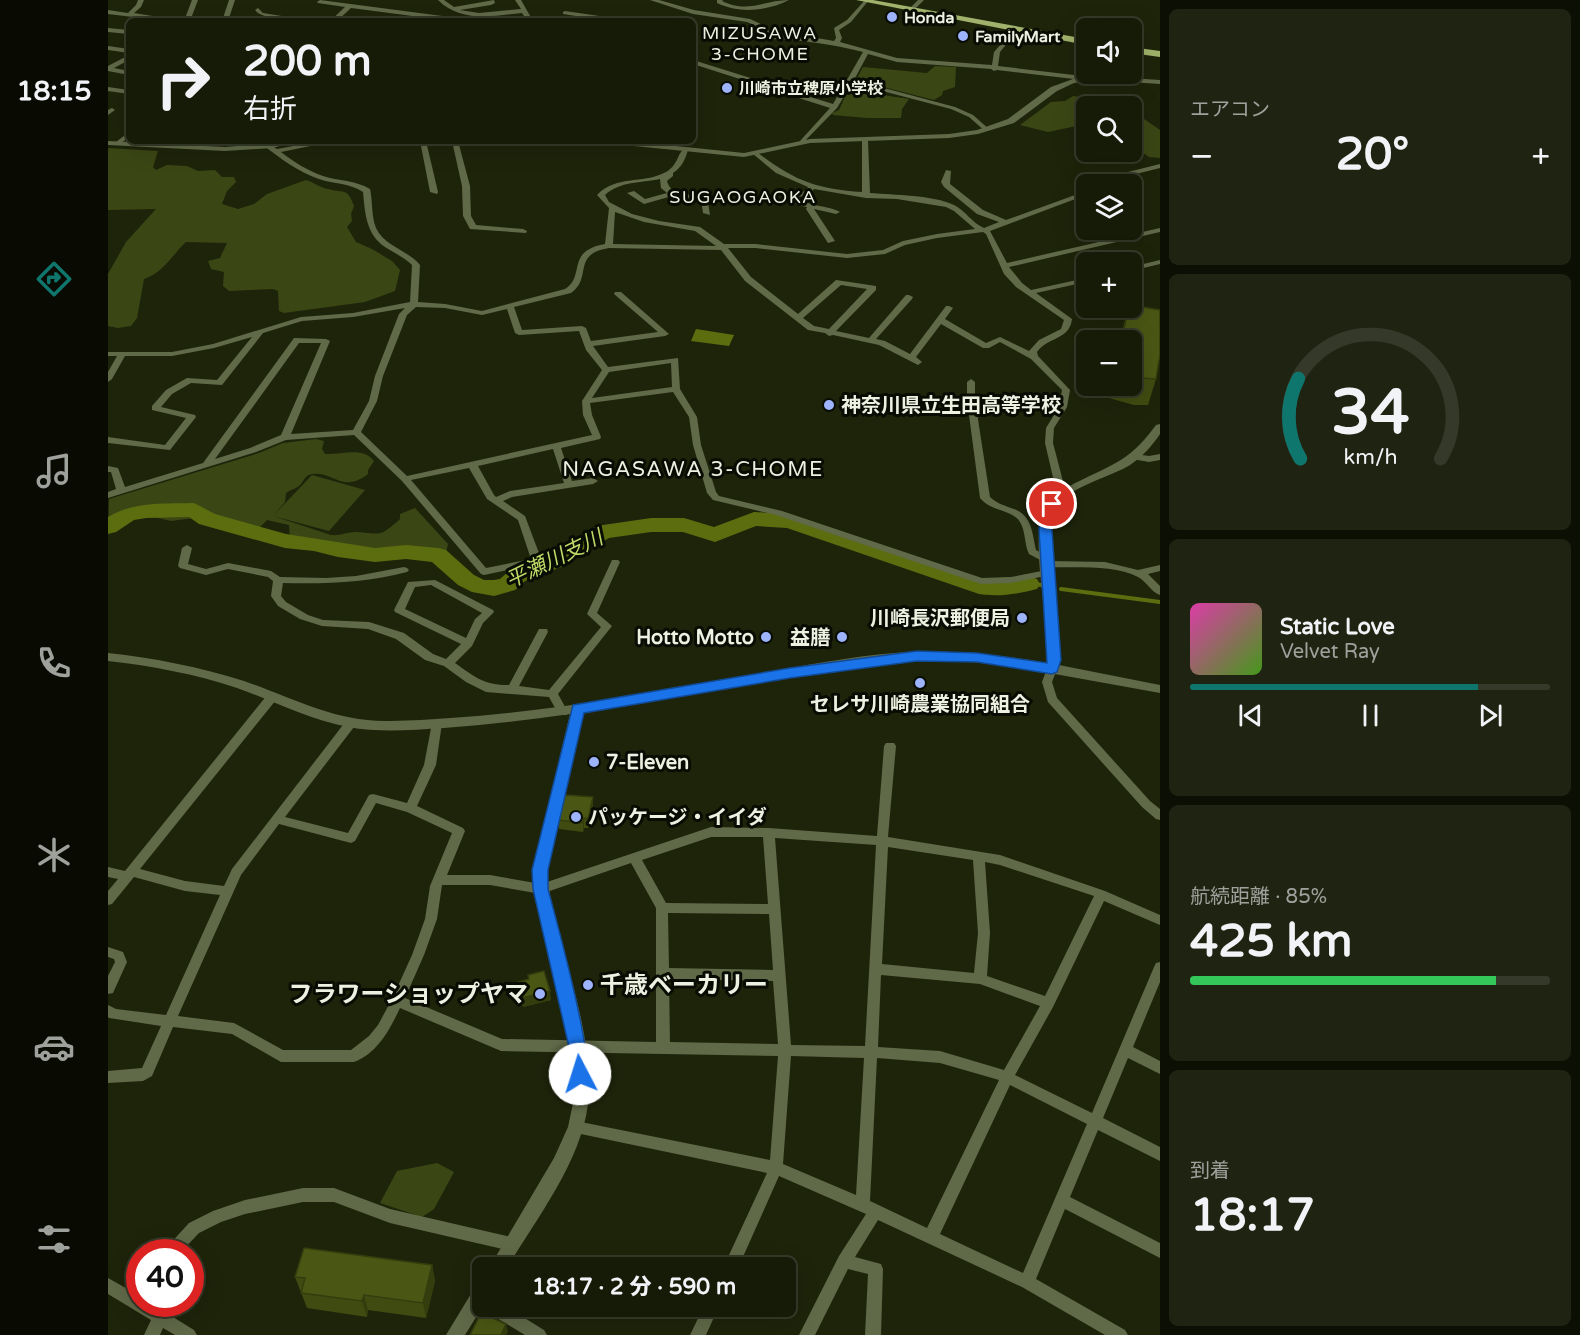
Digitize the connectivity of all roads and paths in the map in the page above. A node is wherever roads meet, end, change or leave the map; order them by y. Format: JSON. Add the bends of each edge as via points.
{"nodes":[{"id":1,"x":141,"y":0,"type":"edge"},
{"id":2,"x":195,"y":0,"type":"edge"},
{"id":3,"x":232,"y":0,"type":"edge"},
{"id":4,"x":441,"y":0,"type":"edge"},
{"id":5,"x":491,"y":0,"type":"edge"},
{"id":6,"x":518,"y":0,"type":"edge"},
{"id":7,"x":652,"y":0,"type":"edge"},
{"id":8,"x":720,"y":0,"type":"edge"},
{"id":9,"x":786,"y":0,"type":"edge"},
{"id":10,"x":921,"y":0,"type":"edge"},
{"id":11,"x":864,"y":1,"type":"edge"},
{"id":12,"x":320,"y":2,"type":"dead end"},
{"id":13,"x":350,"y":6,"type":"junction"},
{"id":14,"x":453,"y":9,"type":"junction"},
{"id":15,"x":258,"y":10,"type":"dead end"},
{"id":16,"x":912,"y":10,"type":"junction"},
{"id":17,"x":524,"y":11,"type":"junction"},
{"id":18,"x":108,"y":12,"type":"edge"},
{"id":19,"x":566,"y":13,"type":"dead end"},
{"id":20,"x":129,"y":15,"type":"junction"},
{"id":21,"x":273,"y":16,"type":"junction"},
{"id":22,"x":149,"y":18,"type":"edge"},
{"id":23,"x":188,"y":18,"type":"edge"},
{"id":24,"x":226,"y":18,"type":"edge"},
{"id":25,"x":271,"y":18,"type":"edge"},
{"id":26,"x":288,"y":18,"type":"edge"},
{"id":27,"x":336,"y":18,"type":"edge"},
{"id":28,"x":458,"y":18,"type":"edge"},
{"id":29,"x":466,"y":18,"type":"edge"},
{"id":30,"x":474,"y":18,"type":"edge"},
{"id":31,"x":528,"y":18,"type":"edge"},
{"id":32,"x":600,"y":18,"type":"edge"},
{"id":33,"x":1016,"y":29,"type":"junction"},
{"id":34,"x":108,"y":30,"type":"edge"},
{"id":35,"x":126,"y":32,"type":"edge"},
{"id":36,"x":1076,"y":40,"type":"edge"},
{"id":37,"x":836,"y":43,"type":"junction"},
{"id":38,"x":108,"y":48,"type":"edge"},
{"id":39,"x":126,"y":51,"type":"edge"},
{"id":40,"x":866,"y":52,"type":"junction"},
{"id":41,"x":1142,"y":52,"type":"edge"},
{"id":42,"x":1160,"y":54,"type":"edge"},
{"id":43,"x":126,"y":59,"type":"edge"},
{"id":44,"x":696,"y":63,"type":"edge"},
{"id":45,"x":108,"y":69,"type":"edge"},
{"id":46,"x":994,"y":69,"type":"junction"},
{"id":47,"x":126,"y":72,"type":"edge"},
{"id":48,"x":1076,"y":75,"type":"edge"},
{"id":49,"x":1076,"y":80,"type":"edge"},
{"id":50,"x":850,"y":81,"type":"junction"},
{"id":51,"x":1142,"y":81,"type":"edge"},
{"id":52,"x":1160,"y":82,"type":"edge"},
{"id":53,"x":108,"y":89,"type":"edge"},
{"id":54,"x":126,"y":92,"type":"edge"},
{"id":55,"x":835,"y":107,"type":"junction"},
{"id":56,"x":987,"y":130,"type":"junction"},
{"id":57,"x":126,"y":136,"type":"edge"},
{"id":58,"x":865,"y":141,"type":"junction"},
{"id":59,"x":802,"y":142,"type":"junction"},
{"id":60,"x":108,"y":143,"type":"edge"},
{"id":61,"x":118,"y":143,"type":"junction"},
{"id":62,"x":126,"y":143,"type":"edge"},
{"id":63,"x":141,"y":144,"type":"edge"},
{"id":64,"x":268,"y":144,"type":"edge"},
{"id":65,"x":317,"y":144,"type":"edge"},
{"id":66,"x":424,"y":144,"type":"edge"},
{"id":67,"x":456,"y":144,"type":"edge"},
{"id":68,"x":631,"y":144,"type":"edge"},
{"id":69,"x":685,"y":150,"type":"junction"},
{"id":70,"x":277,"y":152,"type":"junction"},
{"id":71,"x":756,"y":154,"type":"junction"},
{"id":72,"x":1160,"y":166,"type":"edge"},
{"id":73,"x":948,"y":171,"type":"dead end"},
{"id":74,"x":670,"y":172,"type":"junction"},
{"id":75,"x":1126,"y":174,"type":"edge"},
{"id":76,"x":812,"y":186,"type":"junction"},
{"id":77,"x":434,"y":192,"type":"dead end"},
{"id":78,"x":631,"y":193,"type":"dead end"},
{"id":79,"x":672,"y":194,"type":"junction"},
{"id":80,"x":866,"y":196,"type":"junction"},
{"id":81,"x":1076,"y":197,"type":"edge"},
{"id":82,"x":812,"y":205,"type":"junction"},
{"id":83,"x":612,"y":208,"type":"junction"},
{"id":84,"x":836,"y":212,"type":"dead end"},
{"id":85,"x":707,"y":213,"type":"dead end"},
{"id":86,"x":1005,"y":222,"type":"junction"},
{"id":87,"x":985,"y":230,"type":"junction"},
{"id":88,"x":1160,"y":230,"type":"edge"},
{"id":89,"x":523,"y":231,"type":"dead end"},
{"id":90,"x":831,"y":241,"type":"dead end"},
{"id":91,"x":609,"y":246,"type":"junction"},
{"id":92,"x":723,"y":247,"type":"junction"},
{"id":93,"x":1160,"y":262,"type":"edge"},
{"id":94,"x":1004,"y":266,"type":"junction"},
{"id":95,"x":1142,"y":266,"type":"edge"},
{"id":96,"x":1076,"y":282,"type":"edge"},
{"id":97,"x":1031,"y":292,"type":"junction"},
{"id":98,"x":618,"y":294,"type":"dead end"},
{"id":99,"x":909,"y":297,"type":"dead end"},
{"id":100,"x":414,"y":304,"type":"junction"},
{"id":101,"x":510,"y":307,"type":"junction"},
{"id":102,"x":949,"y":308,"type":"dead end"},
{"id":103,"x":798,"y":318,"type":"junction"},
{"id":104,"x":940,"y":320,"type":"junction"},
{"id":105,"x":259,"y":333,"type":"junction"},
{"id":106,"x":830,"y":334,"type":"junction"},
{"id":107,"x":871,"y":340,"type":"junction"},
{"id":108,"x":588,"y":344,"type":"junction"},
{"id":109,"x":108,"y":354,"type":"edge"},
{"id":110,"x":122,"y":355,"type":"junction"},
{"id":111,"x":1034,"y":357,"type":"junction"},
{"id":112,"x":606,"y":370,"type":"junction"},
{"id":113,"x":108,"y":379,"type":"edge"},
{"id":114,"x":970,"y":382,"type":"dead end"},
{"id":115,"x":676,"y":389,"type":"junction"},
{"id":116,"x":586,"y":401,"type":"junction"},
{"id":117,"x":1160,"y":427,"type":"edge"},
{"id":118,"x":356,"y":432,"type":"junction"},
{"id":119,"x":285,"y":437,"type":"junction"},
{"id":120,"x":108,"y":440,"type":"edge"},
{"id":121,"x":556,"y":445,"type":"junction"},
{"id":122,"x":1135,"y":457,"type":"junction"},
{"id":123,"x":1160,"y":457,"type":"edge"},
{"id":124,"x":472,"y":464,"type":"junction"},
{"id":125,"x":206,"y":465,"type":"junction"},
{"id":126,"x":108,"y":469,"type":"edge"},
{"id":127,"x":405,"y":479,"type":"junction"},
{"id":128,"x":593,"y":481,"type":"dead end"},
{"id":129,"x":569,"y":485,"type":"junction"},
{"id":130,"x":121,"y":490,"type":"junction"},
{"id":131,"x":1067,"y":494,"type":"junction"},
{"id":132,"x":108,"y":495,"type":"edge"},
{"id":133,"x":496,"y":501,"type":"junction"},
{"id":134,"x":187,"y":548,"type":"dead end"},
{"id":135,"x":615,"y":562,"type":"dead end"},
{"id":136,"x":1160,"y":568,"type":"edge"},
{"id":137,"x":404,"y":570,"type":"dead end"},
{"id":138,"x":1047,"y":573,"type":"junction"},
{"id":139,"x":1138,"y":573,"type":"junction"},
{"id":140,"x":278,"y":580,"type":"junction"},
{"id":141,"x":1160,"y":592,"type":"edge"},
{"id":142,"x":543,"y":632,"type":"dead end"},
{"id":143,"x":468,"y":643,"type":"junction"},
{"id":144,"x":108,"y":657,"type":"edge"},
{"id":145,"x":448,"y":663,"type":"junction"},
{"id":146,"x":1052,"y":669,"type":"junction"},
{"id":147,"x":512,"y":689,"type":"junction"},
{"id":148,"x":1160,"y":689,"type":"edge"},
{"id":149,"x":552,"y":694,"type":"junction"},
{"id":150,"x":272,"y":697,"type":"junction"},
{"id":151,"x":578,"y":708,"type":"junction"},
{"id":152,"x":563,"y":712,"type":"junction"},
{"id":153,"x":350,"y":723,"type":"junction"},
{"id":154,"x":437,"y":723,"type":"junction"},
{"id":155,"x":890,"y":746,"type":"dead end"},
{"id":156,"x":410,"y":808,"type":"junction"},
{"id":157,"x":1160,"y":816,"type":"edge"},
{"id":158,"x":276,"y":819,"type":"junction"},
{"id":159,"x":769,"y":833,"type":"junction"},
{"id":160,"x":882,"y":841,"type":"junction"},
{"id":161,"x":978,"y":856,"type":"junction"},
{"id":162,"x":635,"y":859,"type":"junction"},
{"id":163,"x":108,"y":872,"type":"edge"},
{"id":164,"x":129,"y":873,"type":"junction"},
{"id":165,"x":438,"y":880,"type":"junction"},
{"id":166,"x":541,"y":889,"type":"junction"},
{"id":167,"x":227,"y":891,"type":"junction"},
{"id":168,"x":1101,"y":894,"type":"junction"},
{"id":169,"x":108,"y":900,"type":"edge"},
{"id":170,"x":662,"y":908,"type":"junction"},
{"id":171,"x":774,"y":909,"type":"junction"},
{"id":172,"x":1160,"y":920,"type":"edge"},
{"id":173,"x":108,"y":952,"type":"edge"},
{"id":174,"x":1160,"y":967,"type":"edge"},
{"id":175,"x":876,"y":969,"type":"junction"},
{"id":176,"x":662,"y":973,"type":"junction"},
{"id":177,"x":779,"y":976,"type":"junction"},
{"id":178,"x":980,"y":979,"type":"junction"},
{"id":179,"x":108,"y":989,"type":"edge"},
{"id":180,"x":1155,"y":991,"type":"edge"},
{"id":181,"x":397,"y":1001,"type":"junction"},
{"id":182,"x":1048,"y":1003,"type":"junction"},
{"id":183,"x":108,"y":1011,"type":"edge"},
{"id":184,"x":171,"y":1021,"type":"junction"},
{"id":185,"x":577,"y":1047,"type":"junction"},
{"id":186,"x":663,"y":1049,"type":"junction"},
{"id":187,"x":1125,"y":1050,"type":"junction"},
{"id":188,"x":785,"y":1052,"type":"junction"},
{"id":189,"x":871,"y":1052,"type":"junction"},
{"id":190,"x":1160,"y":1068,"type":"edge"},
{"id":191,"x":108,"y":1077,"type":"edge"},
{"id":192,"x":1007,"y":1077,"type":"junction"},
{"id":193,"x":1095,"y":1121,"type":"junction"},
{"id":194,"x":576,"y":1127,"type":"junction"},
{"id":195,"x":1160,"y":1154,"type":"edge"},
{"id":196,"x":776,"y":1168,"type":"junction"},
{"id":197,"x":1062,"y":1200,"type":"junction"},
{"id":198,"x":869,"y":1208,"type":"junction"},
{"id":199,"x":931,"y":1236,"type":"junction"},
{"id":200,"x":184,"y":1239,"type":"edge"},
{"id":201,"x":511,"y":1244,"type":"junction"},
{"id":202,"x":1160,"y":1251,"type":"edge"},
{"id":203,"x":503,"y":1257,"type":"edge"},
{"id":204,"x":735,"y":1257,"type":"edge"},
{"id":205,"x":843,"y":1261,"type":"junction"},
{"id":206,"x":1027,"y":1282,"type":"junction"},
{"id":207,"x":108,"y":1285,"type":"edge"},
{"id":208,"x":126,"y":1291,"type":"edge"},
{"id":209,"x":472,"y":1314,"type":"edge"},
{"id":210,"x":511,"y":1317,"type":"edge"},
{"id":211,"x":707,"y":1317,"type":"edge"},
{"id":212,"x":160,"y":1318,"type":"joint"},
{"id":213,"x":152,"y":1335,"type":"edge"},
{"id":214,"x":189,"y":1335,"type":"edge"},
{"id":215,"x":455,"y":1335,"type":"edge"},
{"id":216,"x":540,"y":1335,"type":"edge"},
{"id":217,"x":698,"y":1335,"type":"edge"},
{"id":218,"x":807,"y":1335,"type":"edge"},
{"id":219,"x":873,"y":1335,"type":"edge"},
{"id":220,"x":1120,"y":1335,"type":"edge"}],
"edges":[{"from":1,"to":20,"type":"street"},
{"from":2,"to":23,"type":"street"},
{"from":3,"to":24,"type":"street"},
{"from":4,"to":14,"type":"street"},
{"from":5,"to":14,"type":"street","via":[[489,4]]},
{"from":6,"to":17,"type":"street"},
{"from":7,"to":37,"type":"street","via":[[693,12],[748,20],[771,37]]},
{"from":8,"to":9,"type":"street","via":[[732,9],[750,9]]},
{"from":10,"to":16,"type":"street"},
{"from":11,"to":16,"type":"main road"},
{"from":11,"to":37,"type":"street","via":[[849,21],[836,29]]},
{"from":12,"to":13,"type":"street"},
{"from":13,"to":27,"type":"street"},
{"from":13,"to":28,"type":"street"},
{"from":14,"to":29,"type":"street"},
{"from":15,"to":21,"type":"street"},
{"from":16,"to":33,"type":"main road"},
{"from":17,"to":30,"type":"street"},
{"from":17,"to":31,"type":"street"},
{"from":18,"to":20,"type":"street"},
{"from":19,"to":32,"type":"street"},
{"from":20,"to":22,"type":"street"},
{"from":21,"to":25,"type":"street"},
{"from":21,"to":26,"type":"street"},
{"from":33,"to":36,"type":"main road"},
{"from":33,"to":46,"type":"street","via":[[997,52]]},
{"from":34,"to":35,"type":"street"},
{"from":37,"to":40,"type":"street"},
{"from":38,"to":39,"type":"street"},
{"from":40,"to":46,"type":"street","via":[[897,60]]},
{"from":40,"to":50,"type":"street"},
{"from":41,"to":42,"type":"main road"},
{"from":43,"to":45,"type":"street"},
{"from":44,"to":55,"type":"street"},
{"from":45,"to":47,"type":"street"},
{"from":46,"to":48,"type":"street"},
{"from":49,"to":56,"type":"street","via":[[1054,89],[1011,121]]},
{"from":50,"to":55,"type":"street"},
{"from":50,"to":56,"type":"street","via":[[953,108],[971,116]]},
{"from":51,"to":52,"type":"street"},
{"from":53,"to":54,"type":"street"},
{"from":55,"to":59,"type":"street"},
{"from":56,"to":58,"type":"street","via":[[943,137]]},
{"from":57,"to":61,"type":"street"},
{"from":58,"to":59,"type":"street"},
{"from":58,"to":80,"type":"street"},
{"from":59,"to":71,"type":"street"},
{"from":60,"to":61,"type":"street"},
{"from":61,"to":62,"type":"street"},
{"from":63,"to":64,"type":"street","via":[[234,148]]},
{"from":64,"to":70,"type":"street"},
{"from":65,"to":70,"type":"street"},
{"from":66,"to":77,"type":"street"},
{"from":67,"to":89,"type":"street","via":[[472,227]]},
{"from":68,"to":69,"type":"street"},
{"from":69,"to":71,"type":"street"},
{"from":69,"to":74,"type":"street"},
{"from":70,"to":100,"type":"street","via":[[318,177],[361,186],[367,191],[368,214],[375,235],[416,265]]},
{"from":71,"to":76,"type":"street","via":[[772,169]]},
{"from":72,"to":75,"type":"street"},
{"from":73,"to":86,"type":"street","via":[[947,185],[980,212]]},
{"from":74,"to":79,"type":"street","via":[[662,184]]},
{"from":74,"to":83,"type":"street","via":[[606,189],[601,195]]},
{"from":76,"to":80,"type":"street"},
{"from":76,"to":82,"type":"street","via":[[807,193],[792,196],[800,203]]},
{"from":78,"to":79,"type":"street","via":[[644,202]]},
{"from":79,"to":85,"type":"street","via":[[700,196],[706,202]]},
{"from":80,"to":87,"type":"street","via":[[947,205]]},
{"from":81,"to":86,"type":"street"},
{"from":82,"to":84,"type":"street"},
{"from":82,"to":90,"type":"street","via":[[810,209]]},
{"from":83,"to":91,"type":"street"},
{"from":83,"to":92,"type":"street","via":[[697,229]]},
{"from":86,"to":87,"type":"street"},
{"from":87,"to":92,"type":"street","via":[[937,236],[903,243],[885,252],[848,256],[756,246]]},
{"from":87,"to":94,"type":"street"},
{"from":88,"to":94,"type":"street"},
{"from":91,"to":92,"type":"street"},
{"from":91,"to":101,"type":"street","via":[[585,254],[574,287],[568,291]]},
{"from":92,"to":103,"type":"street","via":[[747,279]]},
{"from":93,"to":95,"type":"street"},
{"from":94,"to":97,"type":"street","via":[[1018,285]]},
{"from":96,"to":97,"type":"street"},
{"from":97,"to":111,"type":"street","via":[[1069,321],[1065,332],[1035,346]]},
{"from":98,"to":108,"type":"street","via":[[665,334]]},
{"from":99,"to":107,"type":"street"},
{"from":100,"to":101,"type":"street","via":[[476,313]]},
{"from":100,"to":105,"type":"street","via":[[301,319]]},
{"from":100,"to":118,"type":"street","via":[[403,314],[373,401]]},
{"from":101,"to":108,"type":"street","via":[[519,333],[582,328]]},
{"from":102,"to":104,"type":"street"},
{"from":103,"to":106,"type":"street","via":[[811,328]]},
{"from":103,"to":106,"type":"street","via":[[839,282],[873,288]]},
{"from":104,"to":107,"type":"street","via":[[914,360]]},
{"from":104,"to":111,"type":"street","via":[[986,346],[1000,339]]},
{"from":105,"to":110,"type":"street","via":[[172,354]]},
{"from":105,"to":120,"type":"street","via":[[219,383],[190,380],[169,392],[155,408],[192,417],[166,448]]},
{"from":106,"to":107,"type":"street"},
{"from":108,"to":112,"type":"street"},
{"from":109,"to":110,"type":"street"},
{"from":110,"to":113,"type":"street"},
{"from":111,"to":131,"type":"street","via":[[1066,390],[1063,407],[1050,428],[1049,443],[1060,486]]},
{"from":112,"to":115,"type":"street","via":[[675,360]]},
{"from":112,"to":116,"type":"street"},
{"from":114,"to":138,"type":"street","via":[[985,498],[1022,518],[1032,552]]},
{"from":115,"to":116,"type":"street"},
{"from":115,"to":138,"type":"street","via":[[693,417],[712,493],[717,498],[779,513],[981,581]]},
{"from":116,"to":121,"type":"street","via":[[597,436]]},
{"from":117,"to":122,"type":"street"},
{"from":118,"to":119,"type":"street"},
{"from":118,"to":127,"type":"street"},
{"from":119,"to":125,"type":"street"},
{"from":119,"to":125,"type":"street","via":[[326,341],[297,340]]},
{"from":121,"to":124,"type":"street"},
{"from":121,"to":129,"type":"street"},
{"from":122,"to":123,"type":"street"},
{"from":122,"to":131,"type":"street"},
{"from":124,"to":127,"type":"street"},
{"from":124,"to":133,"type":"street"},
{"from":125,"to":130,"type":"street"},
{"from":126,"to":130,"type":"street","via":[[115,470]]},
{"from":127,"to":133,"type":"street","via":[[484,572],[537,561],[522,518]]},
{"from":128,"to":129,"type":"street"},
{"from":129,"to":133,"type":"street","via":[[510,494]]},
{"from":130,"to":132,"type":"street"},
{"from":131,"to":138,"type":"street","via":[[1052,504],[1046,516]]},
{"from":134,"to":140,"type":"street","via":[[183,566],[206,572],[228,567],[271,574]]},
{"from":135,"to":149,"type":"street","via":[[592,614],[607,626]]},
{"from":136,"to":139,"type":"street"},
{"from":137,"to":140,"type":"street","via":[[336,580]]},
{"from":138,"to":139,"type":"street","via":[[1091,564]]},
{"from":138,"to":146,"type":"street"},
{"from":139,"to":141,"type":"street"},
{"from":140,"to":145,"type":"street","via":[[276,596],[304,617],[322,623],[369,626],[400,636],[429,657]]},
{"from":142,"to":147,"type":"street"},
{"from":143,"to":143,"type":"street","via":[[479,621],[489,612],[432,582],[411,584],[399,610]]},
{"from":143,"to":145,"type":"street"},
{"from":144,"to":150,"type":"street","via":[[187,669]]},
{"from":145,"to":147,"type":"street","via":[[490,689]]},
{"from":146,"to":148,"type":"street"},
{"from":146,"to":151,"type":"street","via":[[977,658],[917,656]]},
{"from":146,"to":157,"type":"street","via":[[1047,682],[1052,699]]},
{"from":147,"to":149,"type":"street"},
{"from":149,"to":152,"type":"street"},
{"from":150,"to":153,"type":"street","via":[[321,717]]},
{"from":150,"to":164,"type":"street"},
{"from":151,"to":152,"type":"street"},
{"from":151,"to":166,"type":"street","via":[[543,852]]},
{"from":152,"to":154,"type":"street"},
{"from":153,"to":154,"type":"street"},
{"from":153,"to":158,"type":"street"},
{"from":154,"to":156,"type":"street","via":[[430,765]]},
{"from":155,"to":160,"type":"street"},
{"from":156,"to":158,"type":"street","via":[[373,798],[351,838]]},
{"from":156,"to":165,"type":"street","via":[[459,831]]},
{"from":158,"to":167,"type":"street","via":[[236,872]]},
{"from":159,"to":160,"type":"street"},
{"from":159,"to":162,"type":"street","via":[[711,832]]},
{"from":159,"to":171,"type":"street"},
{"from":160,"to":161,"type":"street"},
{"from":160,"to":175,"type":"street"},
{"from":161,"to":168,"type":"street"},
{"from":161,"to":178,"type":"street","via":[[984,933]]},
{"from":162,"to":166,"type":"street"},
{"from":162,"to":170,"type":"street"},
{"from":163,"to":164,"type":"street"},
{"from":164,"to":167,"type":"street"},
{"from":164,"to":169,"type":"street"},
{"from":165,"to":166,"type":"street","via":[[490,880]]},
{"from":165,"to":181,"type":"street","via":[[431,919]]},
{"from":166,"to":185,"type":"street"},
{"from":167,"to":184,"type":"street"},
{"from":168,"to":172,"type":"street"},
{"from":168,"to":182,"type":"street"},
{"from":170,"to":171,"type":"street"},
{"from":170,"to":176,"type":"street"},
{"from":171,"to":177,"type":"street"},
{"from":173,"to":179,"type":"street","via":[[119,956],[121,962]]},
{"from":174,"to":180,"type":"street"},
{"from":175,"to":178,"type":"street"},
{"from":175,"to":189,"type":"street"},
{"from":176,"to":177,"type":"street"},
{"from":176,"to":186,"type":"street"},
{"from":177,"to":188,"type":"street"},
{"from":178,"to":182,"type":"street"},
{"from":180,"to":187,"type":"street"},
{"from":181,"to":184,"type":"street","via":[[374,1040],[348,1057],[281,1056],[234,1029]]},
{"from":181,"to":185,"type":"street","via":[[501,1045]]},
{"from":182,"to":192,"type":"street"},
{"from":183,"to":184,"type":"street"},
{"from":184,"to":191,"type":"street","via":[[147,1072]]},
{"from":185,"to":186,"type":"street"},
{"from":185,"to":194,"type":"street","via":[[581,1100]]},
{"from":186,"to":188,"type":"street"},
{"from":187,"to":190,"type":"street"},
{"from":187,"to":193,"type":"street"},
{"from":188,"to":189,"type":"street"},
{"from":188,"to":196,"type":"street"},
{"from":189,"to":192,"type":"street","via":[[940,1057]]},
{"from":189,"to":198,"type":"street"},
{"from":192,"to":193,"type":"street"},
{"from":192,"to":199,"type":"street"},
{"from":193,"to":195,"type":"street"},
{"from":193,"to":197,"type":"street"},
{"from":194,"to":196,"type":"street"},
{"from":194,"to":201,"type":"street","via":[[545,1189]]},
{"from":196,"to":198,"type":"street"},
{"from":196,"to":204,"type":"street"},
{"from":197,"to":202,"type":"street"},
{"from":197,"to":206,"type":"street"},
{"from":198,"to":199,"type":"street"},
{"from":198,"to":205,"type":"street"},
{"from":199,"to":206,"type":"street"},
{"from":200,"to":201,"type":"street","via":[[194,1228],[245,1207],[303,1195],[334,1195],[390,1216]]},
{"from":201,"to":203,"type":"street"},
{"from":205,"to":218,"type":"street"},
{"from":205,"to":219,"type":"street","via":[[876,1269]]},
{"from":206,"to":220,"type":"street"},
{"from":207,"to":208,"type":"street"},
{"from":209,"to":215,"type":"street"},
{"from":210,"to":216,"type":"street"},
{"from":211,"to":217,"type":"street"},
{"from":212,"to":213,"type":"street"},
{"from":212,"to":214,"type":"street"}]}
